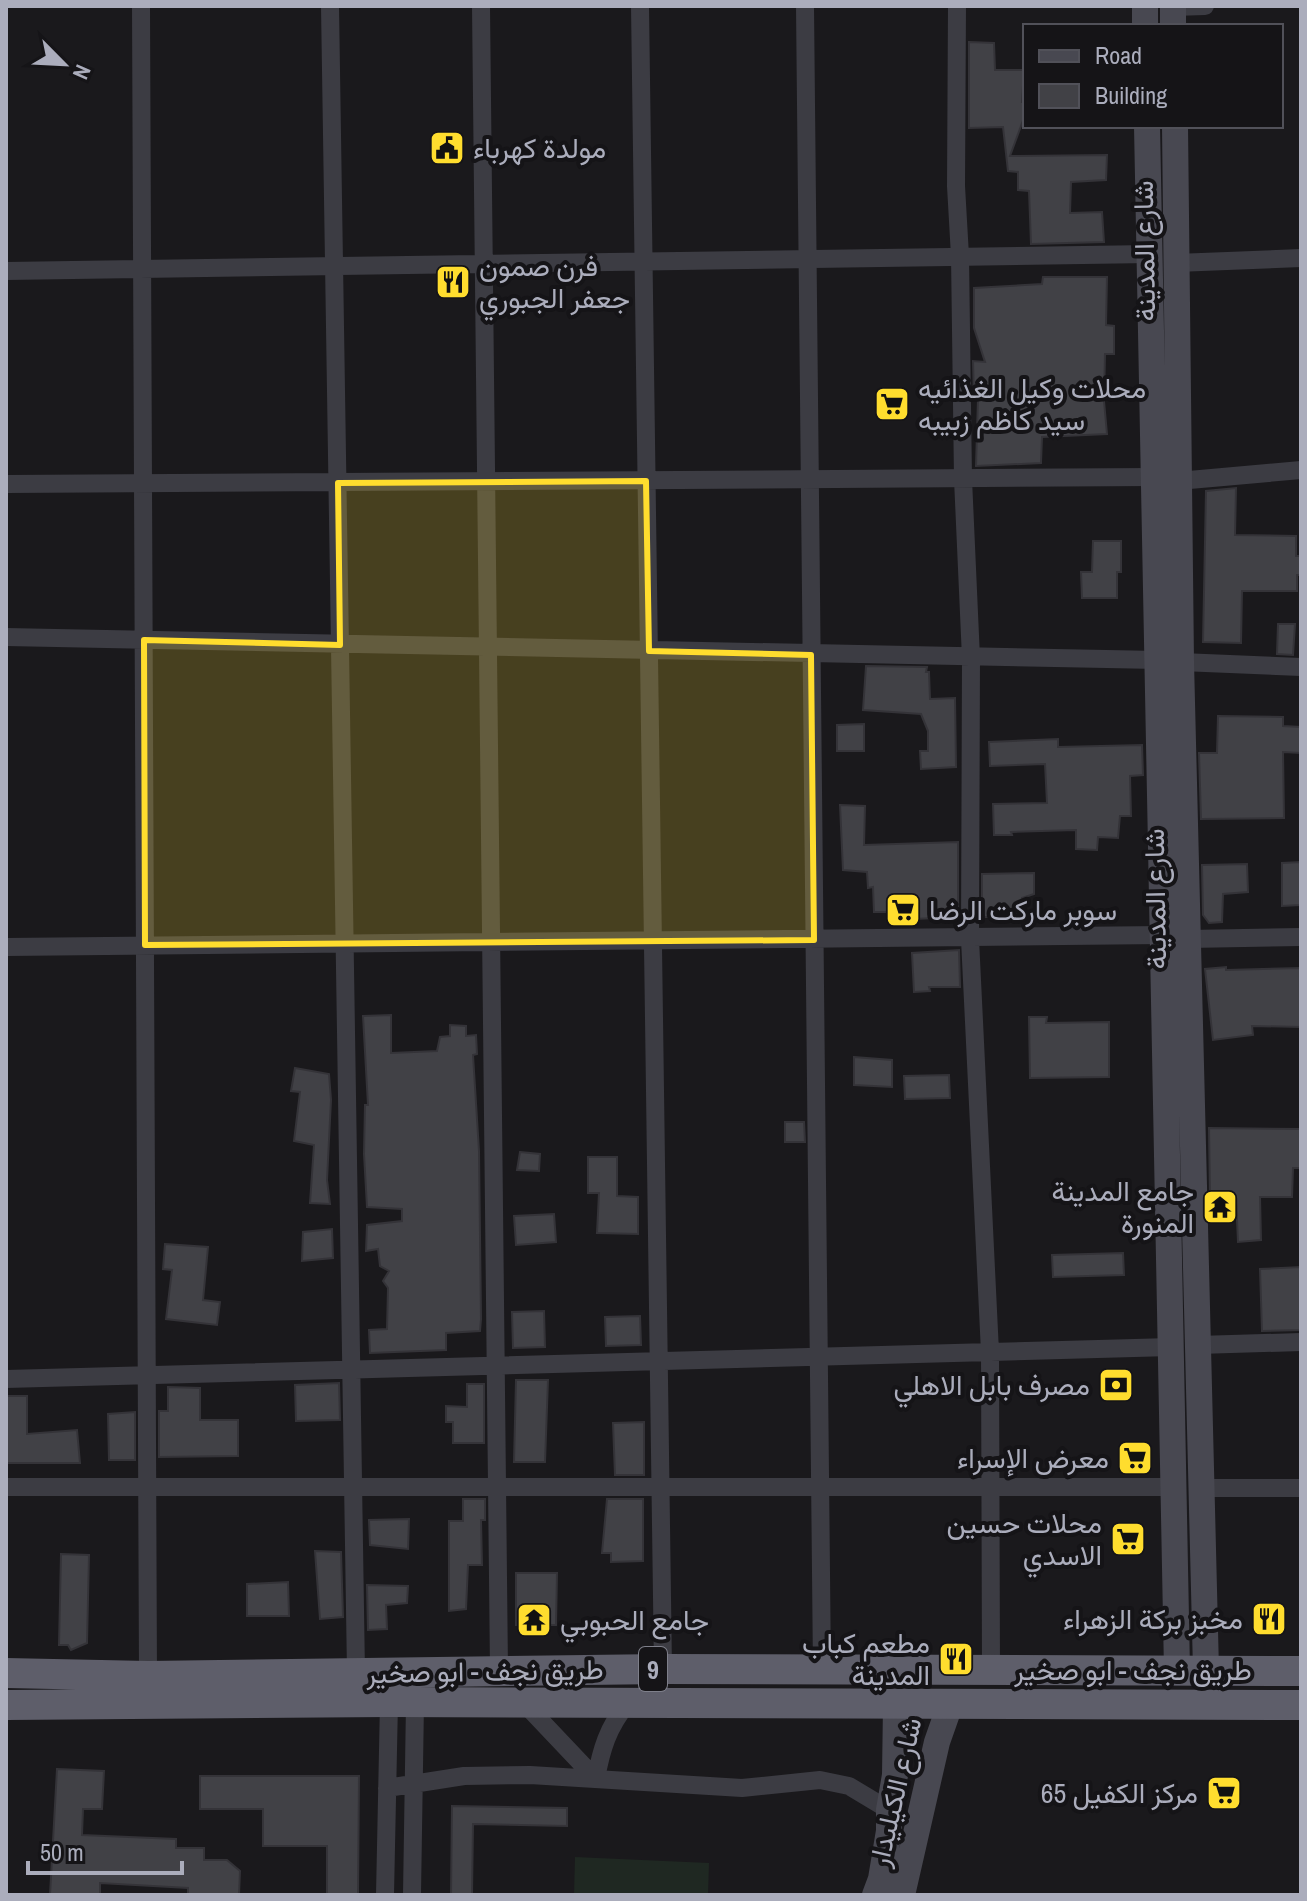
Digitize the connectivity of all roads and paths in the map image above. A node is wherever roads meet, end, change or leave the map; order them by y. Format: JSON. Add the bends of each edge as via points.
{"nodes":[{"id":1,"x":141,"y":6,"type":"edge"},
{"id":2,"x":330,"y":6,"type":"edge"},
{"id":3,"x":481,"y":6,"type":"edge"},
{"id":4,"x":640,"y":6,"type":"edge"},
{"id":5,"x":805,"y":6,"type":"edge"},
{"id":6,"x":957,"y":6,"type":"edge"},
{"id":7,"x":1173,"y":6,"type":"edge"},
{"id":8,"x":1205,"y":6,"type":"edge"},
{"id":9,"x":1147,"y":128,"type":"edge"},
{"id":10,"x":1175,"y":128,"type":"edge"},
{"id":11,"x":1150,"y":254,"type":"junction"},
{"id":12,"x":960,"y":256,"type":"junction"},
{"id":13,"x":807,"y":258,"type":"junction"},
{"id":14,"x":1301,"y":258,"type":"edge"},
{"id":15,"x":643,"y":261,"type":"junction"},
{"id":16,"x":1176,"y":263,"type":"junction"},
{"id":17,"x":483,"y":264,"type":"junction"},
{"id":18,"x":334,"y":266,"type":"junction"},
{"id":19,"x":142,"y":269,"type":"junction"},
{"id":20,"x":6,"y":271,"type":"edge"},
{"id":21,"x":1301,"y":470,"type":"edge"},
{"id":22,"x":963,"y":479,"type":"junction"},
{"id":23,"x":1166,"y":479,"type":"junction"},
{"id":24,"x":809,"y":480,"type":"junction"},
{"id":25,"x":646,"y":481,"type":"junction"},
{"id":26,"x":486,"y":482,"type":"junction"},
{"id":27,"x":338,"y":483,"type":"junction"},
{"id":28,"x":6,"y":484,"type":"edge"},
{"id":29,"x":143,"y":484,"type":"junction"},
{"id":30,"x":6,"y":637,"type":"edge"},
{"id":31,"x":144,"y":640,"type":"junction"},
{"id":32,"x":340,"y":645,"type":"junction"},
{"id":33,"x":488,"y":648,"type":"junction"},
{"id":34,"x":649,"y":651,"type":"junction"},
{"id":35,"x":811,"y":655,"type":"junction"},
{"id":36,"x":971,"y":658,"type":"junction"},
{"id":37,"x":1169,"y":661,"type":"junction"},
{"id":38,"x":1301,"y":667,"type":"edge"},
{"id":39,"x":1176,"y":937,"type":"junction"},
{"id":40,"x":1301,"y":937,"type":"edge"},
{"id":41,"x":970,"y":939,"type":"junction"},
{"id":42,"x":814,"y":940,"type":"junction"},
{"id":43,"x":653,"y":941,"type":"junction"},
{"id":44,"x":491,"y":943,"type":"junction"},
{"id":45,"x":345,"y":944,"type":"junction"},
{"id":46,"x":145,"y":945,"type":"junction"},
{"id":47,"x":6,"y":947,"type":"edge"},
{"id":48,"x":1301,"y":1342,"type":"edge"},
{"id":49,"x":1198,"y":1345,"type":"junction"},
{"id":50,"x":1171,"y":1347,"type":"junction"},
{"id":51,"x":990,"y":1352,"type":"junction"},
{"id":52,"x":819,"y":1357,"type":"junction"},
{"id":53,"x":659,"y":1361,"type":"junction"},
{"id":54,"x":496,"y":1365,"type":"junction"},
{"id":55,"x":352,"y":1369,"type":"junction"},
{"id":56,"x":147,"y":1375,"type":"junction"},
{"id":57,"x":6,"y":1379,"type":"edge"},
{"id":58,"x":6,"y":1487,"type":"edge"},
{"id":59,"x":147,"y":1487,"type":"junction"},
{"id":60,"x":353,"y":1487,"type":"junction"},
{"id":61,"x":497,"y":1487,"type":"junction"},
{"id":62,"x":660,"y":1487,"type":"junction"},
{"id":63,"x":820,"y":1487,"type":"junction"},
{"id":64,"x":992,"y":1487,"type":"junction"},
{"id":65,"x":1187,"y":1487,"type":"junction"},
{"id":66,"x":1301,"y":1488,"type":"edge"},
{"id":67,"x":663,"y":1669,"type":"junction"},
{"id":68,"x":991,"y":1669,"type":"junction"},
{"id":69,"x":499,"y":1670,"type":"junction"},
{"id":70,"x":822,"y":1670,"type":"junction"},
{"id":71,"x":1192,"y":1670,"type":"junction"},
{"id":72,"x":1301,"y":1671,"type":"edge"},
{"id":73,"x":6,"y":1673,"type":"edge"},
{"id":74,"x":356,"y":1673,"type":"junction"},
{"id":75,"x":148,"y":1676,"type":"junction"},
{"id":76,"x":402,"y":1703,"type":"junction"},
{"id":77,"x":524,"y":1703,"type":"junction"},
{"id":78,"x":627,"y":1704,"type":"junction"},
{"id":79,"x":6,"y":1705,"type":"edge"},
{"id":80,"x":896,"y":1705,"type":"junction"},
{"id":81,"x":950,"y":1705,"type":"junction"},
{"id":82,"x":1301,"y":1705,"type":"edge"},
{"id":83,"x":596,"y":1779,"type":"junction"},
{"id":84,"x":414,"y":1785,"type":"junction"},
{"id":85,"x":387,"y":1788,"type":"junction"},
{"id":86,"x":889,"y":1810,"type":"junction"},
{"id":87,"x":385,"y":1895,"type":"edge"},
{"id":88,"x":412,"y":1895,"type":"edge"},
{"id":89,"x":875,"y":1895,"type":"edge"},
{"id":90,"x":902,"y":1895,"type":"edge"}],
"edges":[{"from":1,"to":19,"type":"street"},
{"from":2,"to":18,"type":"street"},
{"from":3,"to":17,"type":"street"},
{"from":4,"to":15,"type":"street"},
{"from":5,"to":13,"type":"street"},
{"from":6,"to":12,"type":"street"},
{"from":7,"to":8,"type":"street"},
{"from":9,"to":11,"type":"main road","name":"شارع المدينة"},
{"from":10,"to":16,"type":"main road","name":"شارع المدينة"},
{"from":11,"to":12,"type":"street"},
{"from":11,"to":23,"type":"main road","name":"شارع المدينة"},
{"from":12,"to":13,"type":"street"},
{"from":12,"to":22,"type":"street"},
{"from":13,"to":15,"type":"street"},
{"from":13,"to":24,"type":"street"},
{"from":14,"to":16,"type":"street"},
{"from":15,"to":17,"type":"street"},
{"from":15,"to":25,"type":"street"},
{"from":16,"to":23,"type":"main road","name":"شارع المدينة"},
{"from":17,"to":18,"type":"street"},
{"from":17,"to":26,"type":"street"},
{"from":18,"to":19,"type":"street"},
{"from":18,"to":27,"type":"street"},
{"from":19,"to":20,"type":"street"},
{"from":19,"to":29,"type":"street"},
{"from":21,"to":23,"type":"street"},
{"from":22,"to":23,"type":"street"},
{"from":22,"to":24,"type":"street"},
{"from":22,"to":36,"type":"street"},
{"from":23,"to":37,"type":"main road","name":"شارع المدينة"},
{"from":24,"to":25,"type":"street"},
{"from":24,"to":35,"type":"street"},
{"from":25,"to":26,"type":"street"},
{"from":25,"to":34,"type":"street"},
{"from":26,"to":27,"type":"street"},
{"from":26,"to":33,"type":"street"},
{"from":27,"to":29,"type":"street"},
{"from":27,"to":32,"type":"street"},
{"from":28,"to":29,"type":"street"},
{"from":29,"to":31,"type":"street"},
{"from":30,"to":31,"type":"street"},
{"from":31,"to":32,"type":"street"},
{"from":31,"to":46,"type":"street"},
{"from":32,"to":33,"type":"street"},
{"from":32,"to":45,"type":"street"},
{"from":33,"to":34,"type":"street"},
{"from":33,"to":44,"type":"street"},
{"from":34,"to":35,"type":"street"},
{"from":34,"to":43,"type":"street"},
{"from":35,"to":36,"type":"street"},
{"from":35,"to":42,"type":"street"},
{"from":36,"to":37,"type":"street"},
{"from":36,"to":41,"type":"street"},
{"from":37,"to":38,"type":"street"},
{"from":37,"to":39,"type":"main road","name":"شارع المدينة"},
{"from":39,"to":40,"type":"street"},
{"from":39,"to":41,"type":"street"},
{"from":39,"to":49,"type":"main road","name":"شارع المدينة"},
{"from":39,"to":50,"type":"main road","name":"شارع المدينة"},
{"from":41,"to":42,"type":"street"},
{"from":41,"to":51,"type":"street"},
{"from":42,"to":43,"type":"street"},
{"from":42,"to":52,"type":"street"},
{"from":43,"to":44,"type":"street"},
{"from":43,"to":53,"type":"street"},
{"from":44,"to":45,"type":"street"},
{"from":44,"to":54,"type":"street"},
{"from":45,"to":46,"type":"street"},
{"from":45,"to":55,"type":"street"},
{"from":46,"to":47,"type":"street"},
{"from":46,"to":56,"type":"street"},
{"from":48,"to":49,"type":"street"},
{"from":49,"to":65,"type":"main road","name":"شارع المدينة"},
{"from":50,"to":51,"type":"street"},
{"from":50,"to":65,"type":"main road","name":"شارع المدينة"},
{"from":51,"to":52,"type":"street"},
{"from":51,"to":64,"type":"street"},
{"from":52,"to":53,"type":"street"},
{"from":52,"to":63,"type":"street"},
{"from":53,"to":54,"type":"street"},
{"from":53,"to":62,"type":"street"},
{"from":54,"to":55,"type":"street"},
{"from":54,"to":61,"type":"street"},
{"from":55,"to":56,"type":"street"},
{"from":55,"to":60,"type":"street"},
{"from":56,"to":57,"type":"street"},
{"from":56,"to":59,"type":"street"},
{"from":58,"to":59,"type":"street"},
{"from":59,"to":60,"type":"street"},
{"from":59,"to":75,"type":"street"},
{"from":60,"to":61,"type":"street"},
{"from":60,"to":74,"type":"street"},
{"from":61,"to":62,"type":"street"},
{"from":61,"to":69,"type":"street"},
{"from":62,"to":63,"type":"street"},
{"from":62,"to":67,"type":"street"},
{"from":63,"to":64,"type":"street"},
{"from":63,"to":70,"type":"street"},
{"from":64,"to":65,"type":"street"},
{"from":64,"to":68,"type":"street"},
{"from":65,"to":66,"type":"street"},
{"from":65,"to":71,"type":"main road","name":"شارع المدينة"},
{"from":67,"to":69,"type":"highway","name":"طريق نجف - ابو صخير","number":"9"},
{"from":67,"to":70,"type":"highway","name":"طريق نجف - ابو صخير","number":"9"},
{"from":68,"to":70,"type":"highway","name":"طريق نجف - ابو صخير","number":"9"},
{"from":68,"to":71,"type":"highway","name":"طريق نجف - ابو صخير","number":"9"},
{"from":69,"to":74,"type":"highway","name":"طريق نجف - ابو صخير","number":"9"},
{"from":71,"to":72,"type":"highway","name":"طريق نجف - ابو صخير","number":"9"},
{"from":73,"to":75,"type":"highway","name":"طريق نجف - ابو صخير","number":"9"},
{"from":74,"to":75,"type":"highway","name":"طريق نجف - ابو صخير","number":"9"},
{"from":76,"to":77,"type":"highway","name":"طريق نجف - ابو صخير","number":"9"},
{"from":76,"to":79,"type":"highway","name":"طريق نجف - ابو صخير","number":"9"},
{"from":76,"to":84,"type":"street"},
{"from":76,"to":85,"type":"street"},
{"from":77,"to":78,"type":"highway","name":"طريق نجف - ابو صخير","number":"9"},
{"from":77,"to":83,"type":"street"},
{"from":78,"to":80,"type":"highway","name":"طريق نجف - ابو صخير","number":"9"},
{"from":78,"to":83,"type":"street","via":[[602,1746]]},
{"from":80,"to":81,"type":"highway","name":"طريق نجف - ابو صخير","number":"9"},
{"from":80,"to":86,"type":"main road","name":"شارع الكيليدار"},
{"from":81,"to":82,"type":"highway","name":"طريق نجف - ابو صخير","number":"9"},
{"from":81,"to":90,"type":"main road","name":"شارع الكيليدار"},
{"from":83,"to":84,"type":"street","via":[[464,1776]]},
{"from":83,"to":86,"type":"street","via":[[742,1788],[820,1780],[849,1786]]},
{"from":84,"to":85,"type":"street"},
{"from":84,"to":88,"type":"street"},
{"from":85,"to":87,"type":"street"},
{"from":86,"to":89,"type":"main road","name":"شارع الكيليدار"}]}
